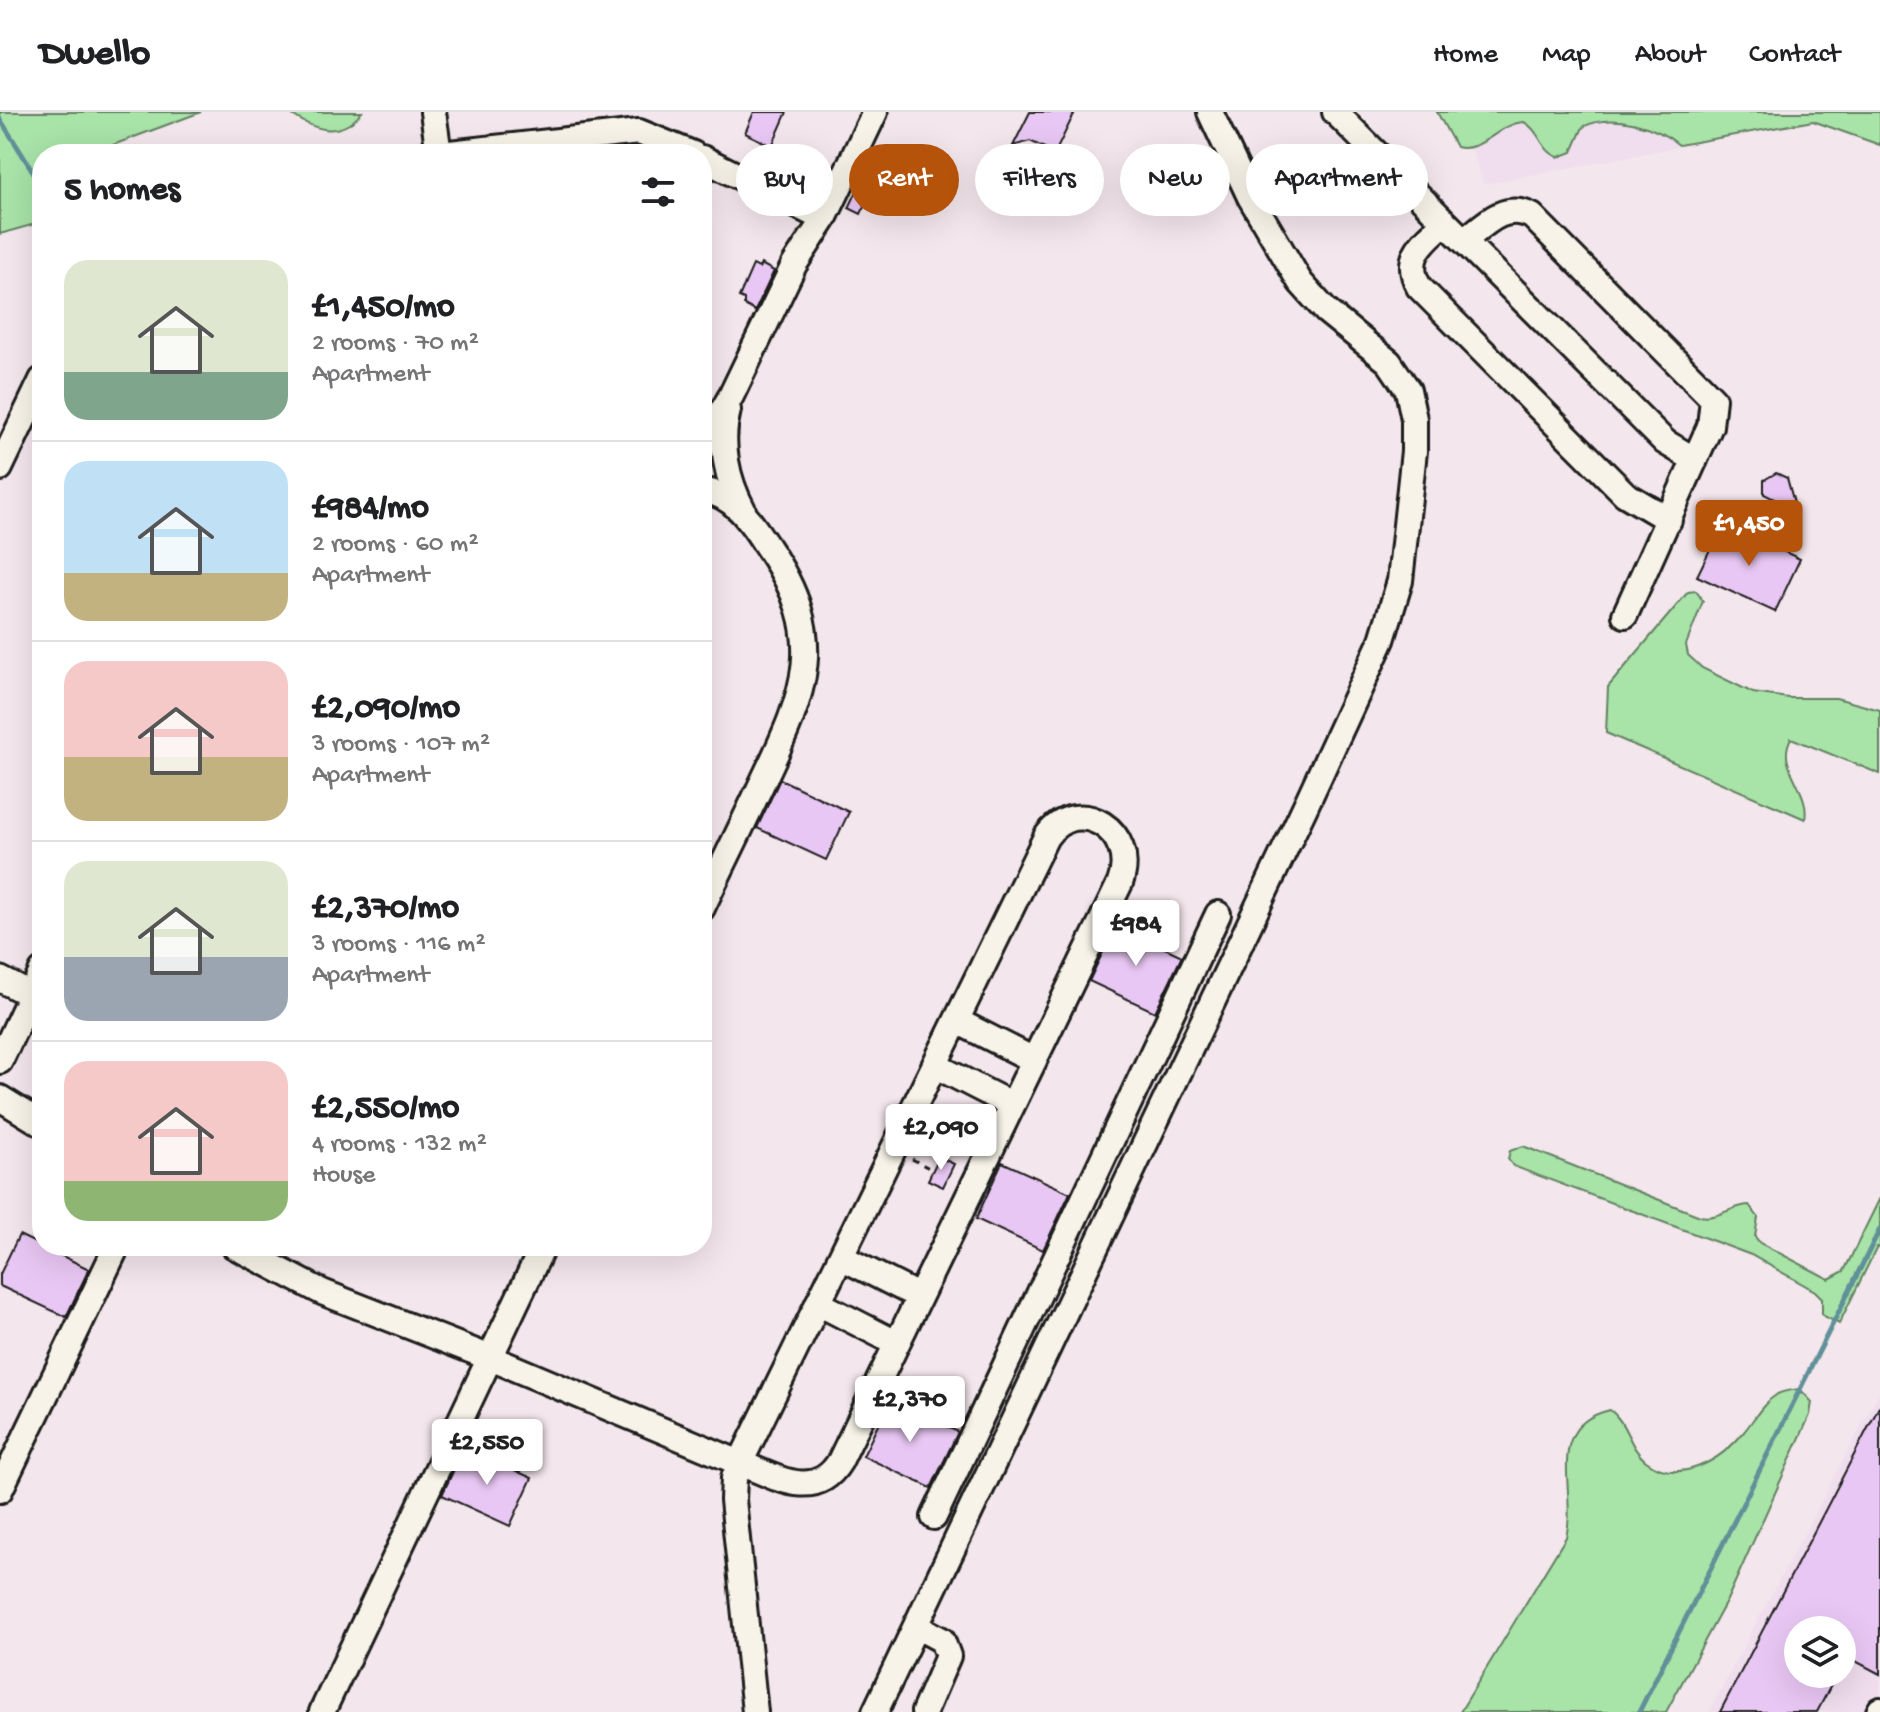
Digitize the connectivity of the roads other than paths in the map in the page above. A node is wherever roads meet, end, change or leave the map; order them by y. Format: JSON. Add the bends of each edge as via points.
{"nodes":[{"id":1,"x":433,"y":112,"type":"edge"},
{"id":2,"x":875,"y":112,"type":"edge"},
{"id":3,"x":1210,"y":112,"type":"edge"},
{"id":4,"x":1335,"y":112,"type":"edge"},
{"id":5,"x":438,"y":144,"type":"edge"},
{"id":6,"x":530,"y":144,"type":"edge"},
{"id":7,"x":668,"y":144,"type":"edge"},
{"id":8,"x":712,"y":163,"type":"edge"},
{"id":9,"x":824,"y":219,"type":"junction"},
{"id":10,"x":1445,"y":222,"type":"junction"},
{"id":11,"x":1464,"y":241,"type":"junction"},
{"id":12,"x":731,"y":396,"type":"junction"},
{"id":13,"x":32,"y":401,"type":"edge"},
{"id":14,"x":712,"y":429,"type":"edge"},
{"id":15,"x":1695,"y":460,"type":"junction"},
{"id":16,"x":0,"y":468,"type":"edge"},
{"id":17,"x":712,"y":493,"type":"edge"},
{"id":18,"x":746,"y":517,"type":"junction"},
{"id":19,"x":1669,"y":520,"type":"junction"},
{"id":20,"x":1625,"y":615,"type":"dead end"},
{"id":21,"x":712,"y":887,"type":"edge"},
{"id":22,"x":1218,"y":914,"type":"dead end"},
{"id":23,"x":0,"y":979,"type":"edge"},
{"id":24,"x":31,"y":995,"type":"joint"},
{"id":25,"x":957,"y":1021,"type":"junction"},
{"id":26,"x":1032,"y":1059,"type":"junction"},
{"id":27,"x":0,"y":1061,"type":"edge"},
{"id":28,"x":936,"y":1066,"type":"junction"},
{"id":29,"x":0,"y":1098,"type":"edge"},
{"id":30,"x":1010,"y":1104,"type":"junction"},
{"id":31,"x":32,"y":1118,"type":"edge"},
{"id":32,"x":112,"y":1256,"type":"edge"},
{"id":33,"x":253,"y":1256,"type":"edge"},
{"id":34,"x":538,"y":1256,"type":"edge"},
{"id":35,"x":841,"y":1257,"type":"junction"},
{"id":36,"x":918,"y":1296,"type":"junction"},
{"id":37,"x":818,"y":1303,"type":"junction"},
{"id":38,"x":896,"y":1343,"type":"junction"},
{"id":39,"x":488,"y":1357,"type":"junction"},
{"id":40,"x":740,"y":1463,"type":"junction"},
{"id":41,"x":0,"y":1490,"type":"edge"},
{"id":42,"x":934,"y":1517,"type":"dead end"},
{"id":43,"x":916,"y":1626,"type":"junction"},
{"id":44,"x":322,"y":1712,"type":"edge"},
{"id":45,"x":755,"y":1712,"type":"edge"},
{"id":46,"x":875,"y":1712,"type":"edge"},
{"id":47,"x":924,"y":1712,"type":"edge"}],
"edges":[{"from":1,"to":5,"type":"lane"},
{"from":2,"to":9,"type":"lane"},
{"from":3,"to":43,"type":"lane","via":[[1250,197],[1300,282],[1326,311],[1389,362],[1408,390],[1414,451],[1400,581],[1385,633],[1350,710]]},
{"from":4,"to":10,"type":"lane"},
{"from":6,"to":7,"type":"lane","via":[[639,132]]},
{"from":8,"to":9,"type":"lane"},
{"from":9,"to":12,"type":"lane","via":[[789,274]]},
{"from":10,"to":11,"type":"lane"},
{"from":10,"to":19,"type":"lane","via":[[1413,258],[1419,287],[1625,494]]},
{"from":11,"to":15,"type":"lane","via":[[1665,442]]},
{"from":11,"to":15,"type":"lane","via":[[1504,212],[1522,211],[1537,220],[1710,395],[1712,420]]},
{"from":12,"to":14,"type":"lane"},
{"from":12,"to":18,"type":"lane","via":[[724,448]]},
{"from":13,"to":16,"type":"lane"},
{"from":15,"to":19,"type":"lane"},
{"from":17,"to":18,"type":"lane","via":[[726,497]]},
{"from":18,"to":21,"type":"lane","via":[[796,595],[807,663],[790,725]]},
{"from":19,"to":20,"type":"lane"},
{"from":22,"to":42,"type":"lane"},
{"from":23,"to":24,"type":"lane"},
{"from":24,"to":27,"type":"lane"},
{"from":25,"to":26,"type":"lane"},
{"from":25,"to":26,"type":"lane","via":[[1050,831],[1076,819],[1104,824],[1121,845],[1123,876]]},
{"from":25,"to":28,"type":"lane"},
{"from":26,"to":30,"type":"lane"},
{"from":28,"to":30,"type":"lane"},
{"from":28,"to":35,"type":"lane"},
{"from":29,"to":31,"type":"lane"},
{"from":30,"to":36,"type":"lane"},
{"from":32,"to":41,"type":"lane"},
{"from":33,"to":39,"type":"lane","via":[[322,1292]]},
{"from":34,"to":39,"type":"lane"},
{"from":35,"to":36,"type":"lane"},
{"from":35,"to":37,"type":"lane"},
{"from":36,"to":38,"type":"lane"},
{"from":37,"to":38,"type":"lane"},
{"from":37,"to":40,"type":"lane"},
{"from":38,"to":40,"type":"lane","via":[[831,1473],[797,1485]]},
{"from":39,"to":40,"type":"lane"},
{"from":39,"to":44,"type":"lane"},
{"from":40,"to":45,"type":"lane","via":[[732,1492]]},
{"from":43,"to":46,"type":"lane"},
{"from":43,"to":47,"type":"lane","via":[[942,1640],[948,1656]]}]}
